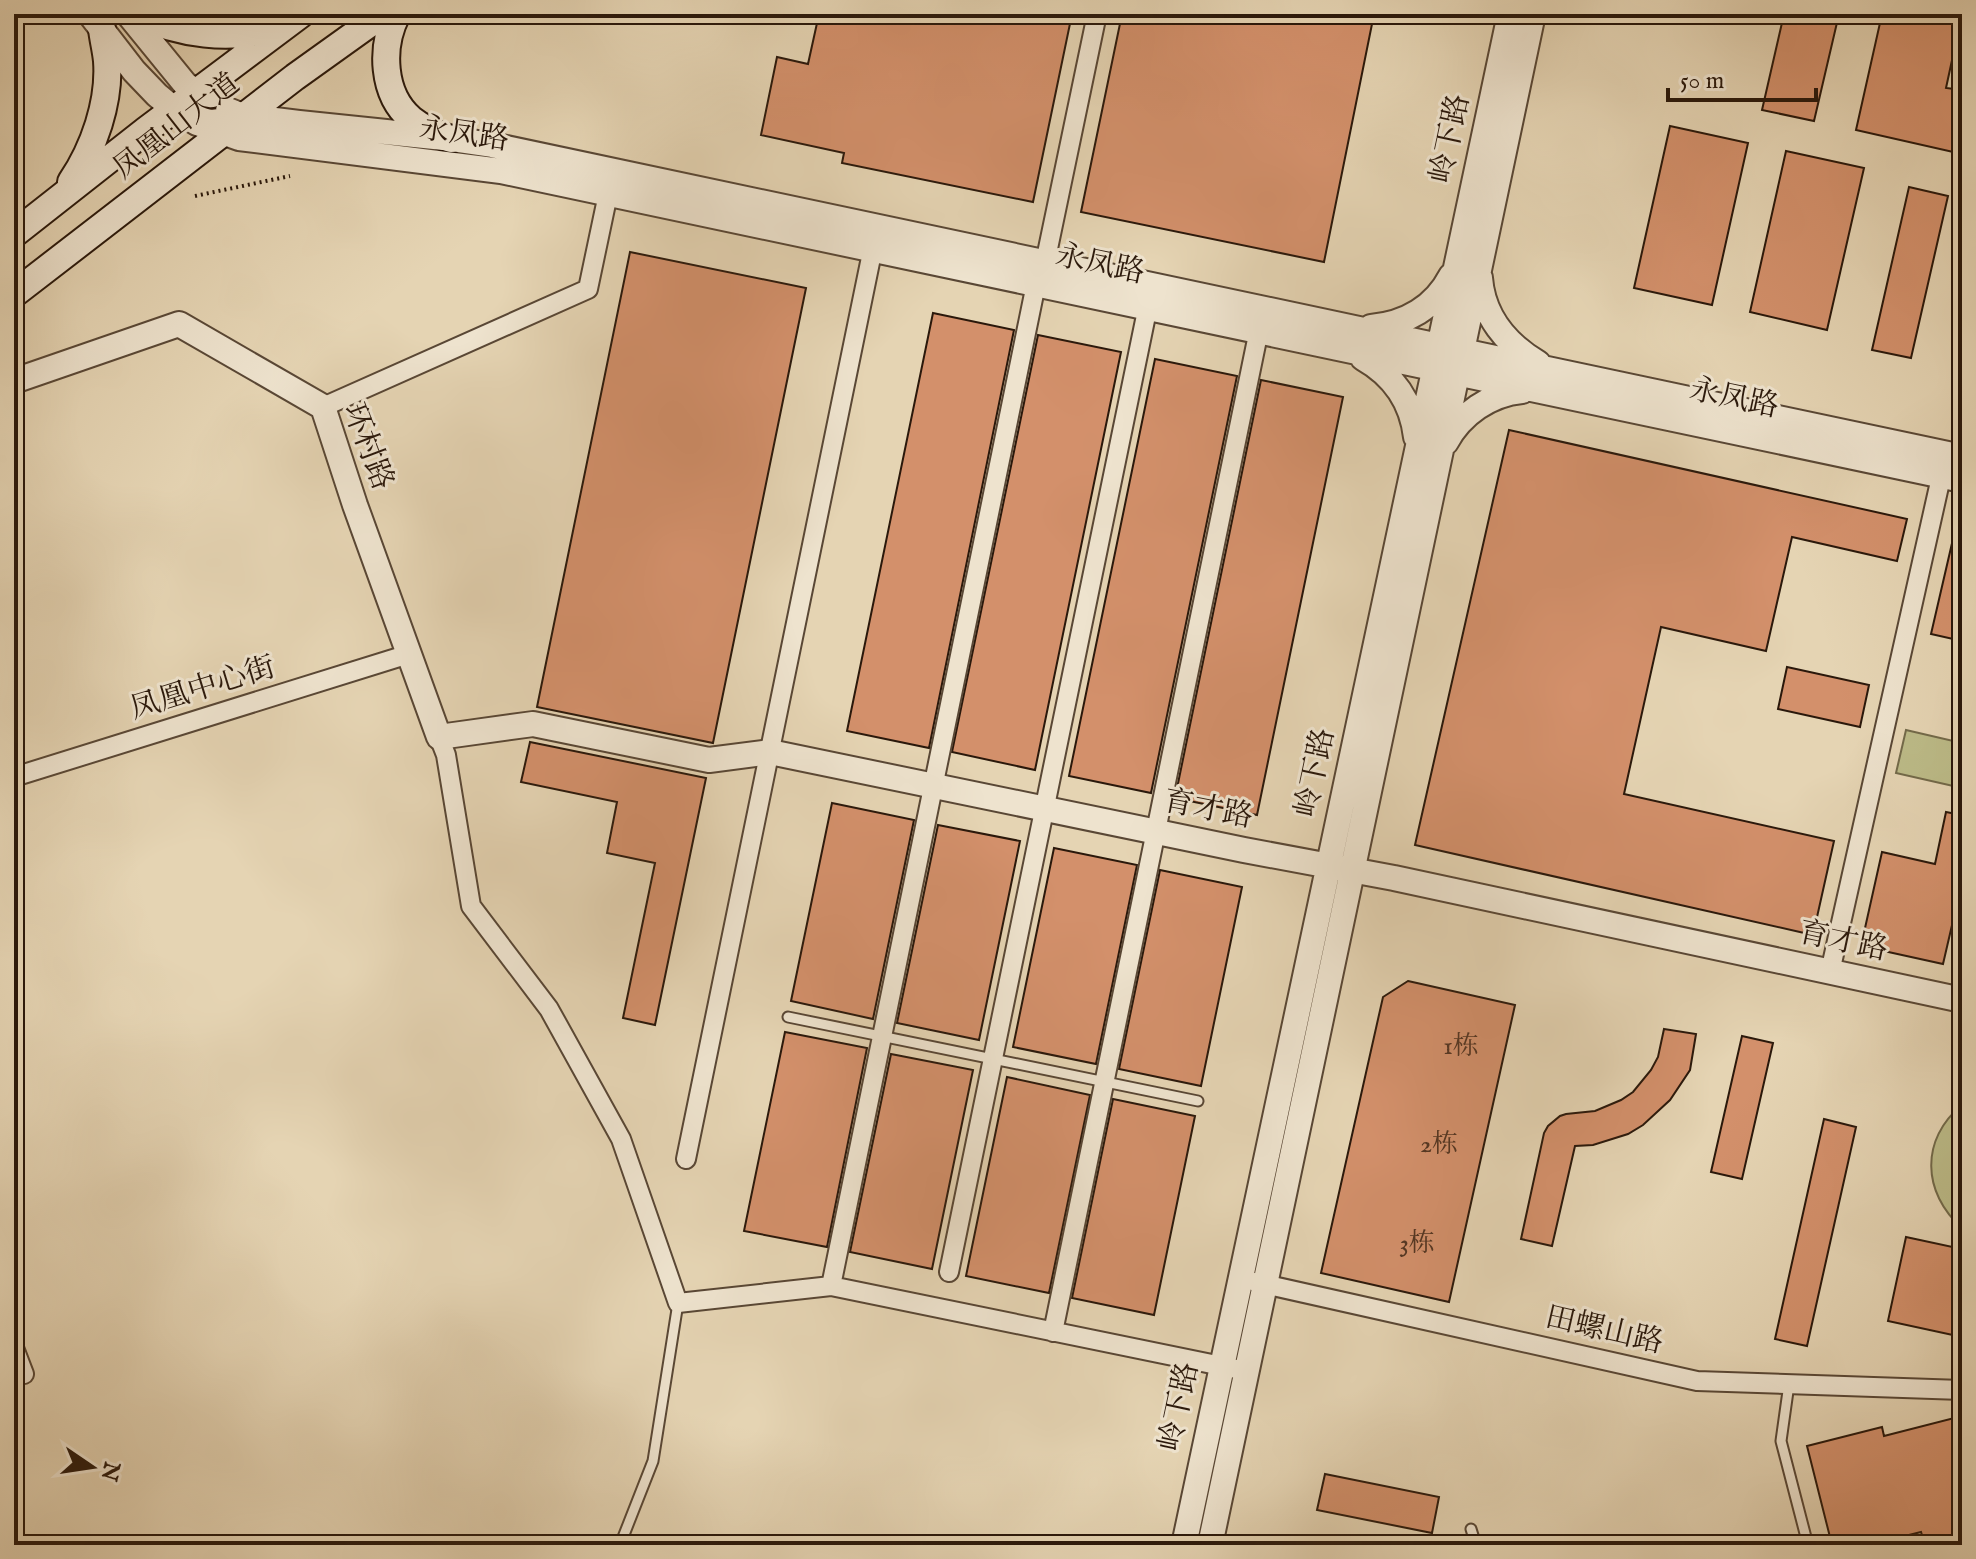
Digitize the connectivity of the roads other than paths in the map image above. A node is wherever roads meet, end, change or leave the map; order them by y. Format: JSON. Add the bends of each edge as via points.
{"nodes":[{"id":1,"x":128,"y":14,"type":"edge"},
{"id":2,"x":135,"y":14,"type":"edge"},
{"id":3,"x":383,"y":14,"type":"edge"},
{"id":4,"x":397,"y":14,"type":"edge"},
{"id":5,"x":1097,"y":14,"type":"edge"},
{"id":6,"x":1510,"y":14,"type":"edge"},
{"id":7,"x":1533,"y":14,"type":"edge"},
{"id":8,"x":294,"y":19,"type":"edge"},
{"id":9,"x":96,"y":22,"type":"edge"},
{"id":10,"x":196,"y":93,"type":"junction"},
{"id":11,"x":174,"y":109,"type":"junction"},
{"id":12,"x":243,"y":116,"type":"junction"},
{"id":13,"x":222,"y":133,"type":"junction"},
{"id":14,"x":451,"y":139,"type":"junction"},
{"id":15,"x":608,"y":194,"type":"junction"},
{"id":16,"x":60,"y":198,"type":"junction"},
{"id":17,"x":14,"y":234,"type":"edge"},
{"id":18,"x":875,"y":239,"type":"junction"},
{"id":19,"x":1470,"y":259,"type":"junction"},
{"id":20,"x":1041,"y":274,"type":"junction"},
{"id":21,"x":14,"y":294,"type":"edge"},
{"id":22,"x":1150,"y":297,"type":"junction"},
{"id":23,"x":1261,"y":320,"type":"junction"},
{"id":24,"x":1343,"y":338,"type":"junction"},
{"id":25,"x":1448,"y":360,"type":"junction"},
{"id":26,"x":1558,"y":372,"type":"junction"},
{"id":27,"x":14,"y":381,"type":"edge"},
{"id":28,"x":1543,"y":392,"type":"junction"},
{"id":29,"x":323,"y":407,"type":"junction"},
{"id":30,"x":1427,"y":459,"type":"junction"},
{"id":31,"x":1953,"y":467,"type":"edge"},
{"id":32,"x":409,"y":654,"type":"junction"},
{"id":33,"x":439,"y":737,"type":"junction"},
{"id":34,"x":770,"y":752,"type":"junction"},
{"id":35,"x":14,"y":777,"type":"edge"},
{"id":36,"x":934,"y":786,"type":"junction"},
{"id":37,"x":1044,"y":809,"type":"junction"},
{"id":38,"x":1156,"y":832,"type":"junction"},
{"id":39,"x":1340,"y":868,"type":"junction"},
{"id":40,"x":1830,"y":972,"type":"junction"},
{"id":41,"x":1962,"y":1000,"type":"edge"},
{"id":42,"x":788,"y":1017,"type":"dead end"},
{"id":43,"x":882,"y":1036,"type":"junction"},
{"id":44,"x":993,"y":1059,"type":"junction"},
{"id":45,"x":1104,"y":1082,"type":"junction"},
{"id":46,"x":1198,"y":1101,"type":"dead end"},
{"id":47,"x":686,"y":1159,"type":"dead end"},
{"id":48,"x":949,"y":1272,"type":"dead end"},
{"id":49,"x":1253,"y":1282,"type":"junction"},
{"id":50,"x":831,"y":1286,"type":"junction"},
{"id":51,"x":678,"y":1303,"type":"junction"},
{"id":52,"x":1053,"y":1332,"type":"junction"},
{"id":53,"x":14,"y":1348,"type":"edge"},
{"id":54,"x":1222,"y":1366,"type":"junction"},
{"id":55,"x":1246,"y":1371,"type":"junction"},
{"id":56,"x":24,"y":1374,"type":"dead end"},
{"id":57,"x":1790,"y":1384,"type":"junction"},
{"id":58,"x":1962,"y":1390,"type":"edge"},
{"id":59,"x":1471,"y":1529,"type":"dead end"},
{"id":60,"x":620,"y":1545,"type":"edge"},
{"id":61,"x":1184,"y":1545,"type":"edge"},
{"id":62,"x":1210,"y":1545,"type":"edge"},
{"id":63,"x":1476,"y":1545,"type":"edge"},
{"id":64,"x":1808,"y":1545,"type":"edge"}],
"edges":[{"from":1,"to":10,"type":"street","name":"永凤路"},
{"from":2,"to":8,"type":"main road","via":[[205,34],[255,33]]},
{"from":3,"to":12,"type":"main road","name":"凤凰山大道"},
{"from":4,"to":14,"type":"main road","via":[[387,52],[394,96],[418,124]]},
{"from":5,"to":20,"type":"street"},
{"from":6,"to":19,"type":"street","name":"岭下路"},
{"from":7,"to":19,"type":"street","name":"岭下路"},
{"from":8,"to":10,"type":"main road","name":"凤凰山大道"},
{"from":9,"to":11,"type":"street","name":"永凤路","via":[[141,79]]},
{"from":9,"to":16,"type":"main road","via":[[107,61],[102,111],[85,158]]},
{"from":10,"to":11,"type":"main road","name":"凤凰山大道"},
{"from":10,"to":12,"type":"street","name":"永凤路"},
{"from":11,"to":13,"type":"street","name":"永凤路"},
{"from":11,"to":16,"type":"main road","name":"凤凰山大道"},
{"from":12,"to":13,"type":"main road","name":"凤凰山大道"},
{"from":12,"to":14,"type":"street","name":"永凤路"},
{"from":13,"to":15,"type":"street","name":"永凤路","via":[[472,166]]},
{"from":13,"to":21,"type":"main road","name":"凤凰山大道"},
{"from":14,"to":18,"type":"street","name":"永凤路"},
{"from":15,"to":18,"type":"street","name":"永凤路"},
{"from":15,"to":29,"type":"street","via":[[588,289]]},
{"from":16,"to":17,"type":"main road","name":"凤凰山大道"},
{"from":18,"to":20,"type":"street","name":"永凤路"},
{"from":18,"to":34,"type":"street"},
{"from":19,"to":24,"type":"street","via":[[1432,303],[1412,316]]},
{"from":19,"to":25,"type":"street","name":"岭下路"},
{"from":19,"to":26,"type":"street","via":[[1498,327],[1525,355]]},
{"from":20,"to":22,"type":"street","name":"永凤路"},
{"from":20,"to":36,"type":"street"},
{"from":22,"to":23,"type":"street","name":"永凤路"},
{"from":22,"to":37,"type":"street"},
{"from":23,"to":24,"type":"street","name":"永凤路"},
{"from":23,"to":38,"type":"street"},
{"from":24,"to":25,"type":"street","name":"永凤路"},
{"from":24,"to":30,"type":"street","via":[[1401,393]]},
{"from":25,"to":26,"type":"street","name":"永凤路"},
{"from":25,"to":28,"type":"street","name":"永凤路"},
{"from":25,"to":30,"type":"street","name":"岭下路"},
{"from":26,"to":31,"type":"street","name":"永凤路"},
{"from":27,"to":29,"type":"street","name":"环村路","via":[[179,324]]},
{"from":28,"to":30,"type":"street","via":[[1504,394],[1478,407]]},
{"from":28,"to":31,"type":"street","name":"永凤路"},
{"from":29,"to":32,"type":"street","name":"环村路"},
{"from":30,"to":39,"type":"street","name":"岭下路"},
{"from":31,"to":40,"type":"street"},
{"from":32,"to":33,"type":"street","name":"环村路"},
{"from":32,"to":35,"type":"street","name":"凤凰中心街"},
{"from":33,"to":34,"type":"street","name":"育才路","via":[[533,724],[709,760]]},
{"from":33,"to":51,"type":"street","via":[[471,906],[549,1009],[621,1139]]},
{"from":34,"to":36,"type":"street","name":"育才路"},
{"from":34,"to":47,"type":"street"},
{"from":36,"to":37,"type":"street","name":"育才路"},
{"from":36,"to":43,"type":"street"},
{"from":37,"to":38,"type":"street","name":"育才路"},
{"from":37,"to":44,"type":"street"},
{"from":38,"to":39,"type":"street","name":"育才路"},
{"from":38,"to":45,"type":"street"},
{"from":39,"to":40,"type":"street","name":"育才路"},
{"from":39,"to":49,"type":"street","name":"岭下路"},
{"from":40,"to":41,"type":"street","name":"育才路"},
{"from":42,"to":43,"type":"lane"},
{"from":43,"to":44,"type":"lane"},
{"from":43,"to":50,"type":"street"},
{"from":44,"to":45,"type":"lane"},
{"from":44,"to":48,"type":"street"},
{"from":45,"to":46,"type":"lane"},
{"from":45,"to":52,"type":"street"},
{"from":49,"to":54,"type":"street","name":"岭下路"},
{"from":49,"to":55,"type":"street","name":"岭下路"},
{"from":49,"to":57,"type":"street","name":"田螺山路","via":[[1697,1381]]},
{"from":50,"to":51,"type":"street"},
{"from":50,"to":52,"type":"street"},
{"from":51,"to":60,"type":"lane","via":[[653,1461]]},
{"from":52,"to":54,"type":"street"},
{"from":53,"to":56,"type":"street"},
{"from":54,"to":55,"type":"street"},
{"from":54,"to":61,"type":"street","name":"岭下路"},
{"from":55,"to":62,"type":"street","name":"岭下路"},
{"from":57,"to":58,"type":"street","name":"田螺山路"},
{"from":57,"to":64,"type":"lane","via":[[1781,1441]]},
{"from":59,"to":63,"type":"lane"}]}
